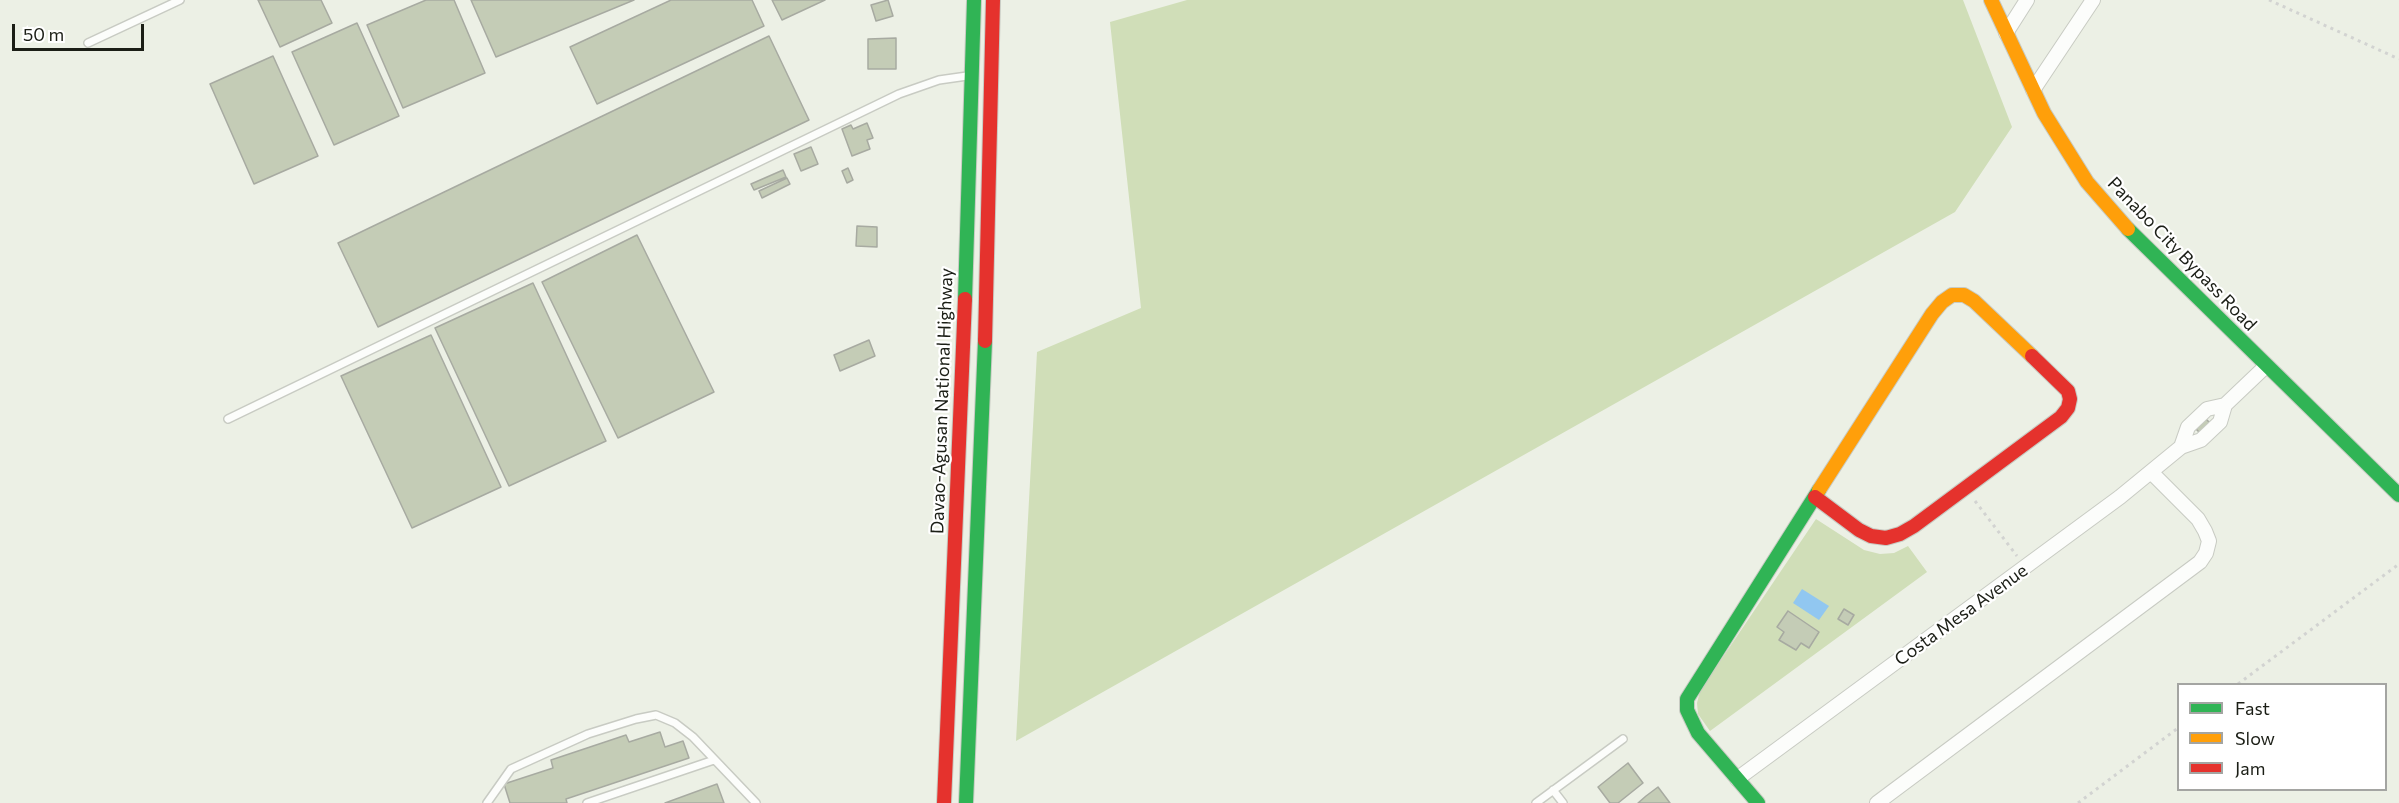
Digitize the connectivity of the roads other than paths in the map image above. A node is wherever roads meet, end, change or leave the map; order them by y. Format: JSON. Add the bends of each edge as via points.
{"nodes":[{"id":1,"x":180,"y":0,"type":"edge"},
{"id":2,"x":974,"y":0,"type":"edge"},
{"id":3,"x":993,"y":0,"type":"edge"},
{"id":4,"x":1991,"y":0,"type":"edge"},
{"id":5,"x":2027,"y":0,"type":"edge"},
{"id":6,"x":2093,"y":0,"type":"edge"},
{"id":7,"x":2006,"y":33,"type":"junction"},
{"id":8,"x":88,"y":44,"type":"dead end"},
{"id":9,"x":972,"y":76,"type":"junction"},
{"id":10,"x":991,"y":76,"type":"junction"},
{"id":11,"x":2033,"y":90,"type":"junction"},
{"id":12,"x":964,"y":322,"type":"junction"},
{"id":13,"x":986,"y":324,"type":"junction"},
{"id":14,"x":2266,"y":366,"type":"junction"},
{"id":15,"x":228,"y":419,"type":"dead end"},
{"id":16,"x":2151,"y":472,"type":"junction"},
{"id":17,"x":2399,"y":495,"type":"edge"},
{"id":18,"x":1815,"y":497,"type":"junction"},
{"id":19,"x":1623,"y":739,"type":"dead end"},
{"id":20,"x":714,"y":760,"type":"junction"},
{"id":21,"x":1737,"y":779,"type":"junction"},
{"id":22,"x":1553,"y":790,"type":"junction"},
{"id":23,"x":487,"y":803,"type":"edge"},
{"id":24,"x":587,"y":803,"type":"edge"},
{"id":25,"x":756,"y":803,"type":"edge"},
{"id":26,"x":944,"y":803,"type":"edge"},
{"id":27,"x":966,"y":803,"type":"edge"},
{"id":28,"x":1536,"y":803,"type":"edge"},
{"id":29,"x":1563,"y":803,"type":"edge"},
{"id":30,"x":1758,"y":803,"type":"edge"},
{"id":31,"x":1877,"y":803,"type":"edge"}],
"edges":[{"from":1,"to":8,"type":"lane"},
{"from":2,"to":9,"type":"main road","name":"Davao-Agusan National Highway"},
{"from":3,"to":10,"type":"main road"},
{"from":4,"to":7,"type":"main road","name":"Panabo City Bypass Road"},
{"from":5,"to":7,"type":"street"},
{"from":6,"to":11,"type":"street"},
{"from":7,"to":11,"type":"main road","name":"Panabo City Bypass Road"},
{"from":9,"to":10,"type":"lane"},
{"from":9,"to":12,"type":"main road","name":"Davao-Agusan National Highway"},
{"from":9,"to":15,"type":"lane","via":[[939,80],[899,94]]},
{"from":10,"to":13,"type":"main road"},
{"from":11,"to":14,"type":"main road","name":"Panabo City Bypass Road","via":[[2069,155],[2119,220]]},
{"from":12,"to":13,"type":"main road"},
{"from":12,"to":26,"type":"main road","name":"Davao-Agusan National Highway"},
{"from":13,"to":27,"type":"main road"},
{"from":14,"to":16,"type":"street","name":"Costa Mesa Avenue","via":[[2225,405],[2207,409],[2188,427],[2181,447]]},
{"from":14,"to":17,"type":"main road","name":"Panabo City Bypass Road"},
{"from":16,"to":21,"type":"street","name":"Costa Mesa Avenue"},
{"from":16,"to":31,"type":"street","via":[[2205,531],[2209,541],[2200,562]]},
{"from":18,"to":18,"type":"main road","via":[[1932,314],[1952,295],[1964,295],[1974,301],[2062,384],[2070,399],[2061,417],[1900,534],[1886,538],[1871,536]]},
{"from":18,"to":21,"type":"main road","via":[[1687,699],[1694,728]]},
{"from":19,"to":22,"type":"lane"},
{"from":20,"to":23,"type":"lane","via":[[675,723],[656,716],[636,718],[588,734],[511,769]]},
{"from":20,"to":24,"type":"lane"},
{"from":20,"to":25,"type":"lane"},
{"from":21,"to":30,"type":"main road"},
{"from":22,"to":28,"type":"lane"},
{"from":22,"to":29,"type":"lane"}]}
